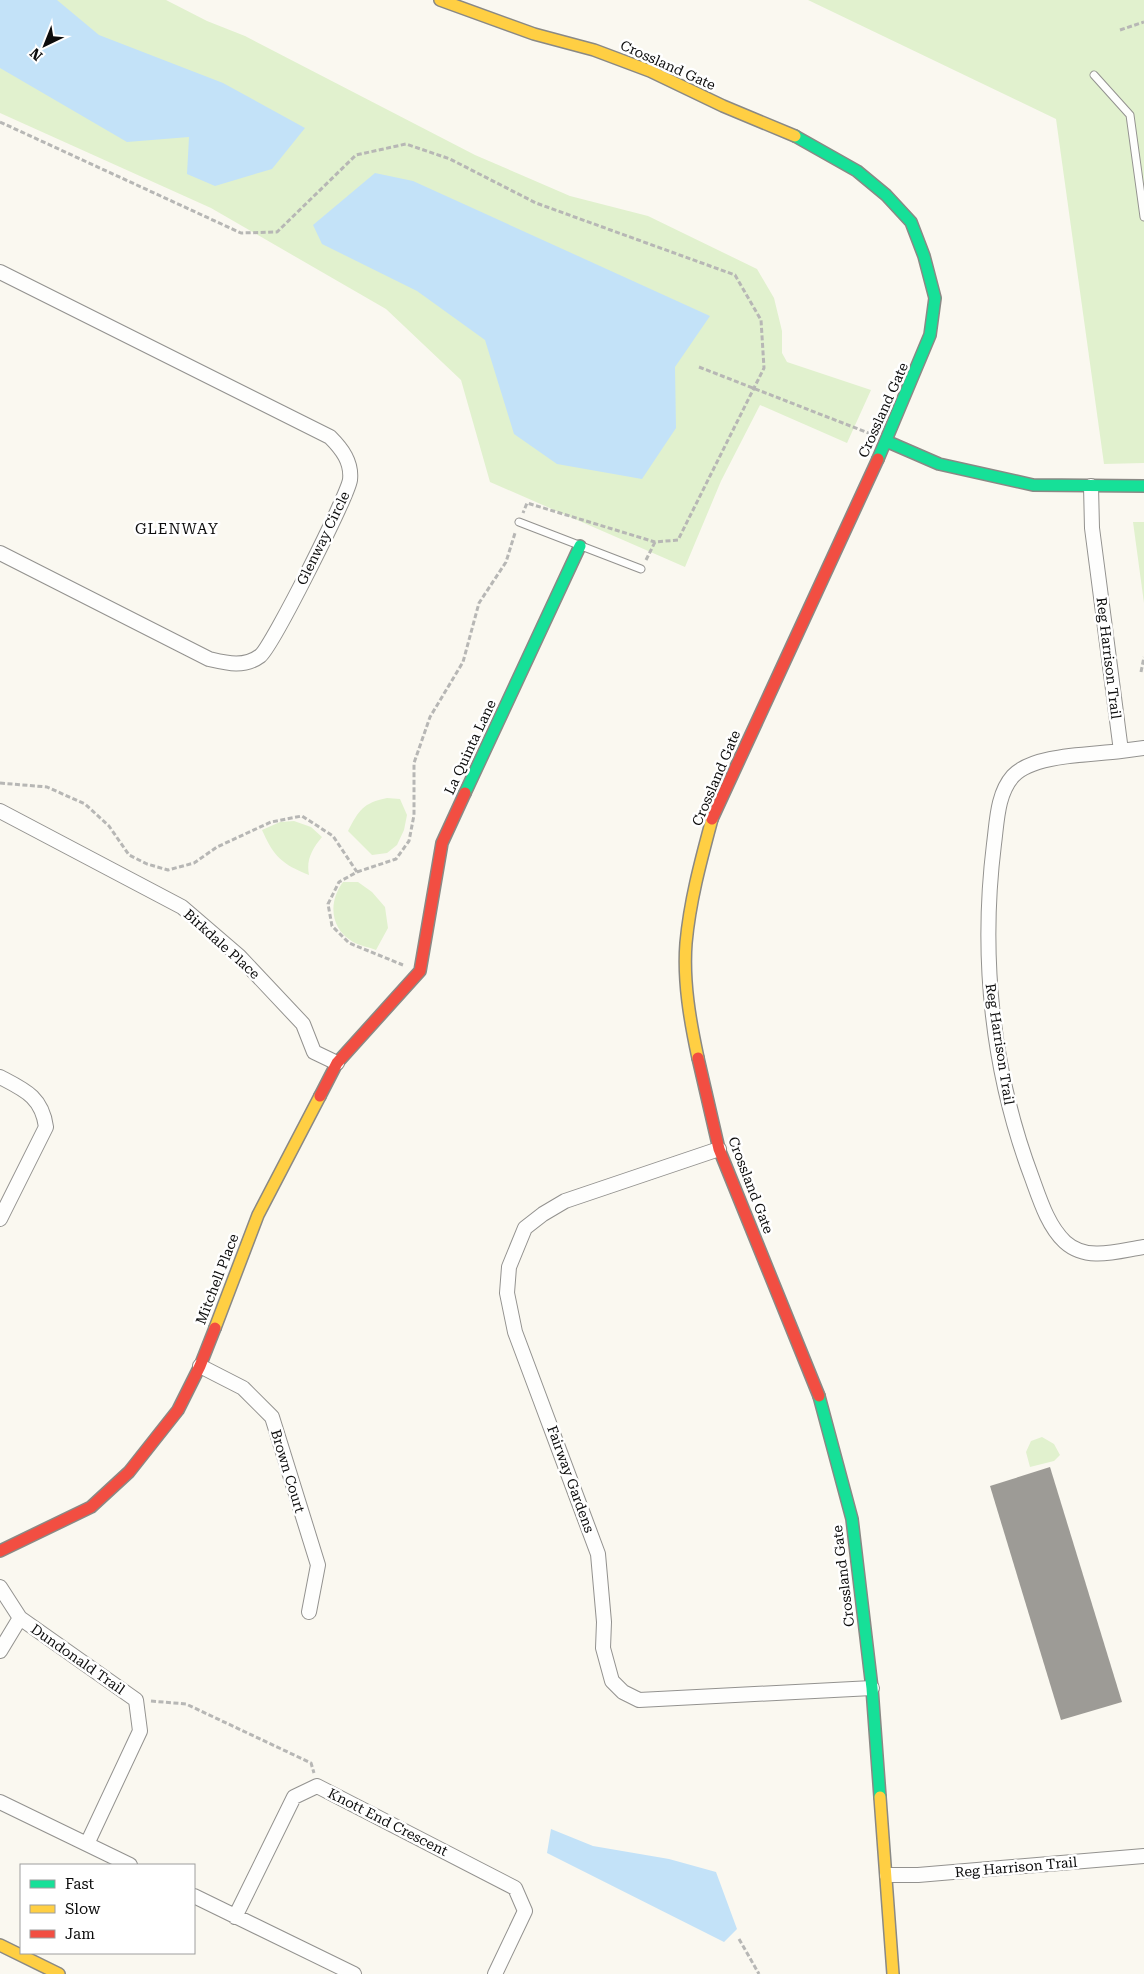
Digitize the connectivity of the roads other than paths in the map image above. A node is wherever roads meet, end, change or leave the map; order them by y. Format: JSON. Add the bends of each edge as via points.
{"nodes":[{"id":1,"x":440,"y":0,"type":"edge"},
{"id":2,"x":1094,"y":75,"type":"dead end"},
{"id":3,"x":1144,"y":217,"type":"edge"},
{"id":4,"x":0,"y":272,"type":"edge"},
{"id":5,"x":886,"y":441,"type":"junction"},
{"id":6,"x":1091,"y":486,"type":"junction"},
{"id":7,"x":1144,"y":486,"type":"edge"},
{"id":8,"x":519,"y":522,"type":"road end"},
{"id":9,"x":580,"y":546,"type":"junction"},
{"id":10,"x":0,"y":553,"type":"edge"},
{"id":11,"x":641,"y":569,"type":"road end"},
{"id":12,"x":1144,"y":748,"type":"edge"},
{"id":13,"x":1121,"y":751,"type":"junction"},
{"id":14,"x":0,"y":811,"type":"edge"},
{"id":15,"x":420,"y":971,"type":"joint"},
{"id":16,"x":336,"y":1063,"type":"junction"},
{"id":17,"x":0,"y":1077,"type":"edge"},
{"id":18,"x":719,"y":1149,"type":"junction"},
{"id":19,"x":0,"y":1219,"type":"edge"},
{"id":20,"x":1144,"y":1248,"type":"edge"},
{"id":21,"x":200,"y":1366,"type":"junction"},
{"id":22,"x":0,"y":1552,"type":"edge"},
{"id":23,"x":0,"y":1587,"type":"edge"},
{"id":24,"x":309,"y":1612,"type":"dead end"},
{"id":25,"x":20,"y":1618,"type":"junction"},
{"id":26,"x":0,"y":1651,"type":"edge"},
{"id":27,"x":872,"y":1688,"type":"junction"},
{"id":28,"x":0,"y":1802,"type":"edge"},
{"id":29,"x":87,"y":1844,"type":"junction"},
{"id":30,"x":1144,"y":1856,"type":"edge"},
{"id":31,"x":128,"y":1864,"type":"edge"},
{"id":32,"x":887,"y":1875,"type":"junction"},
{"id":33,"x":195,"y":1897,"type":"edge"},
{"id":34,"x":235,"y":1917,"type":"junction"},
{"id":35,"x":0,"y":1945,"type":"edge"},
{"id":36,"x":59,"y":1974,"type":"edge"},
{"id":37,"x":354,"y":1974,"type":"edge"},
{"id":38,"x":496,"y":1974,"type":"edge"},
{"id":39,"x":894,"y":1974,"type":"edge"}],
"edges":[{"from":1,"to":5,"type":"street","name":"Crossland Gate","via":[[534,34],[594,50],[650,70],[794,136],[858,171],[886,195],[911,222],[935,298],[930,334]]},
{"from":2,"to":3,"type":"lane","via":[[1130,115]]},
{"from":4,"to":10,"type":"street","name":"Glenway Circle","via":[[330,438],[342,450],[349,464],[350,481],[273,639],[260,656],[237,666],[209,659]]},
{"from":5,"to":6,"type":"street","via":[[939,464],[1033,486]]},
{"from":5,"to":18,"type":"street","name":"Crossland Gate","via":[[712,818],[694,886],[686,944],[687,994],[696,1055]]},
{"from":6,"to":7,"type":"street"},
{"from":6,"to":13,"type":"street","name":"Reg Harrison Trail","via":[[1092,528]]},
{"from":8,"to":9,"type":"lane"},
{"from":9,"to":11,"type":"lane"},
{"from":9,"to":15,"type":"street","name":"La Quinta Lane","via":[[442,843]]},
{"from":12,"to":13,"type":"street"},
{"from":13,"to":20,"type":"street","name":"Reg Harrison Trail","via":[[1032,764],[1012,777],[1004,789],[990,875],[989,985],[1002,1074],[1015,1128],[1038,1195],[1052,1224],[1065,1242],[1086,1253]]},
{"from":14,"to":16,"type":"street","name":"Birkdale Place","via":[[182,906],[239,956],[303,1024],[314,1052]]},
{"from":15,"to":16,"type":"street","name":"Mitchell Place"},
{"from":16,"to":21,"type":"street","name":"Mitchell Place","via":[[258,1215]]},
{"from":17,"to":19,"type":"street","via":[[33,1098],[44,1111],[46,1127]]},
{"from":18,"to":27,"type":"street","name":"Crossland Gate","via":[[823,1406],[852,1519]]},
{"from":18,"to":27,"type":"street","name":"Fairway Gardens","via":[[565,1201],[526,1228],[508,1267],[507,1293],[515,1332],[598,1554],[603,1648],[612,1681],[623,1692],[639,1700]]},
{"from":21,"to":22,"type":"street","name":"Mitchell Place","via":[[178,1410],[129,1472],[91,1507]]},
{"from":21,"to":24,"type":"street","name":"Brown Court","via":[[243,1388],[272,1417],[318,1565]]},
{"from":23,"to":25,"type":"street","name":"Dundonald Trail"},
{"from":25,"to":26,"type":"street"},
{"from":25,"to":29,"type":"street","name":"Dundonald Trail","via":[[136,1700],[140,1731]]},
{"from":27,"to":32,"type":"street","name":"Crossland Gate"},
{"from":28,"to":29,"type":"street"},
{"from":29,"to":31,"type":"street"},
{"from":30,"to":32,"type":"street","name":"Reg Harrison Trail"},
{"from":32,"to":39,"type":"street","name":"Crossland Gate"},
{"from":33,"to":34,"type":"street"},
{"from":34,"to":37,"type":"street"},
{"from":34,"to":38,"type":"street","name":"Knott End Crescent","via":[[294,1797],[317,1786],[515,1888],[526,1911]]},
{"from":35,"to":36,"type":"street"}]}
